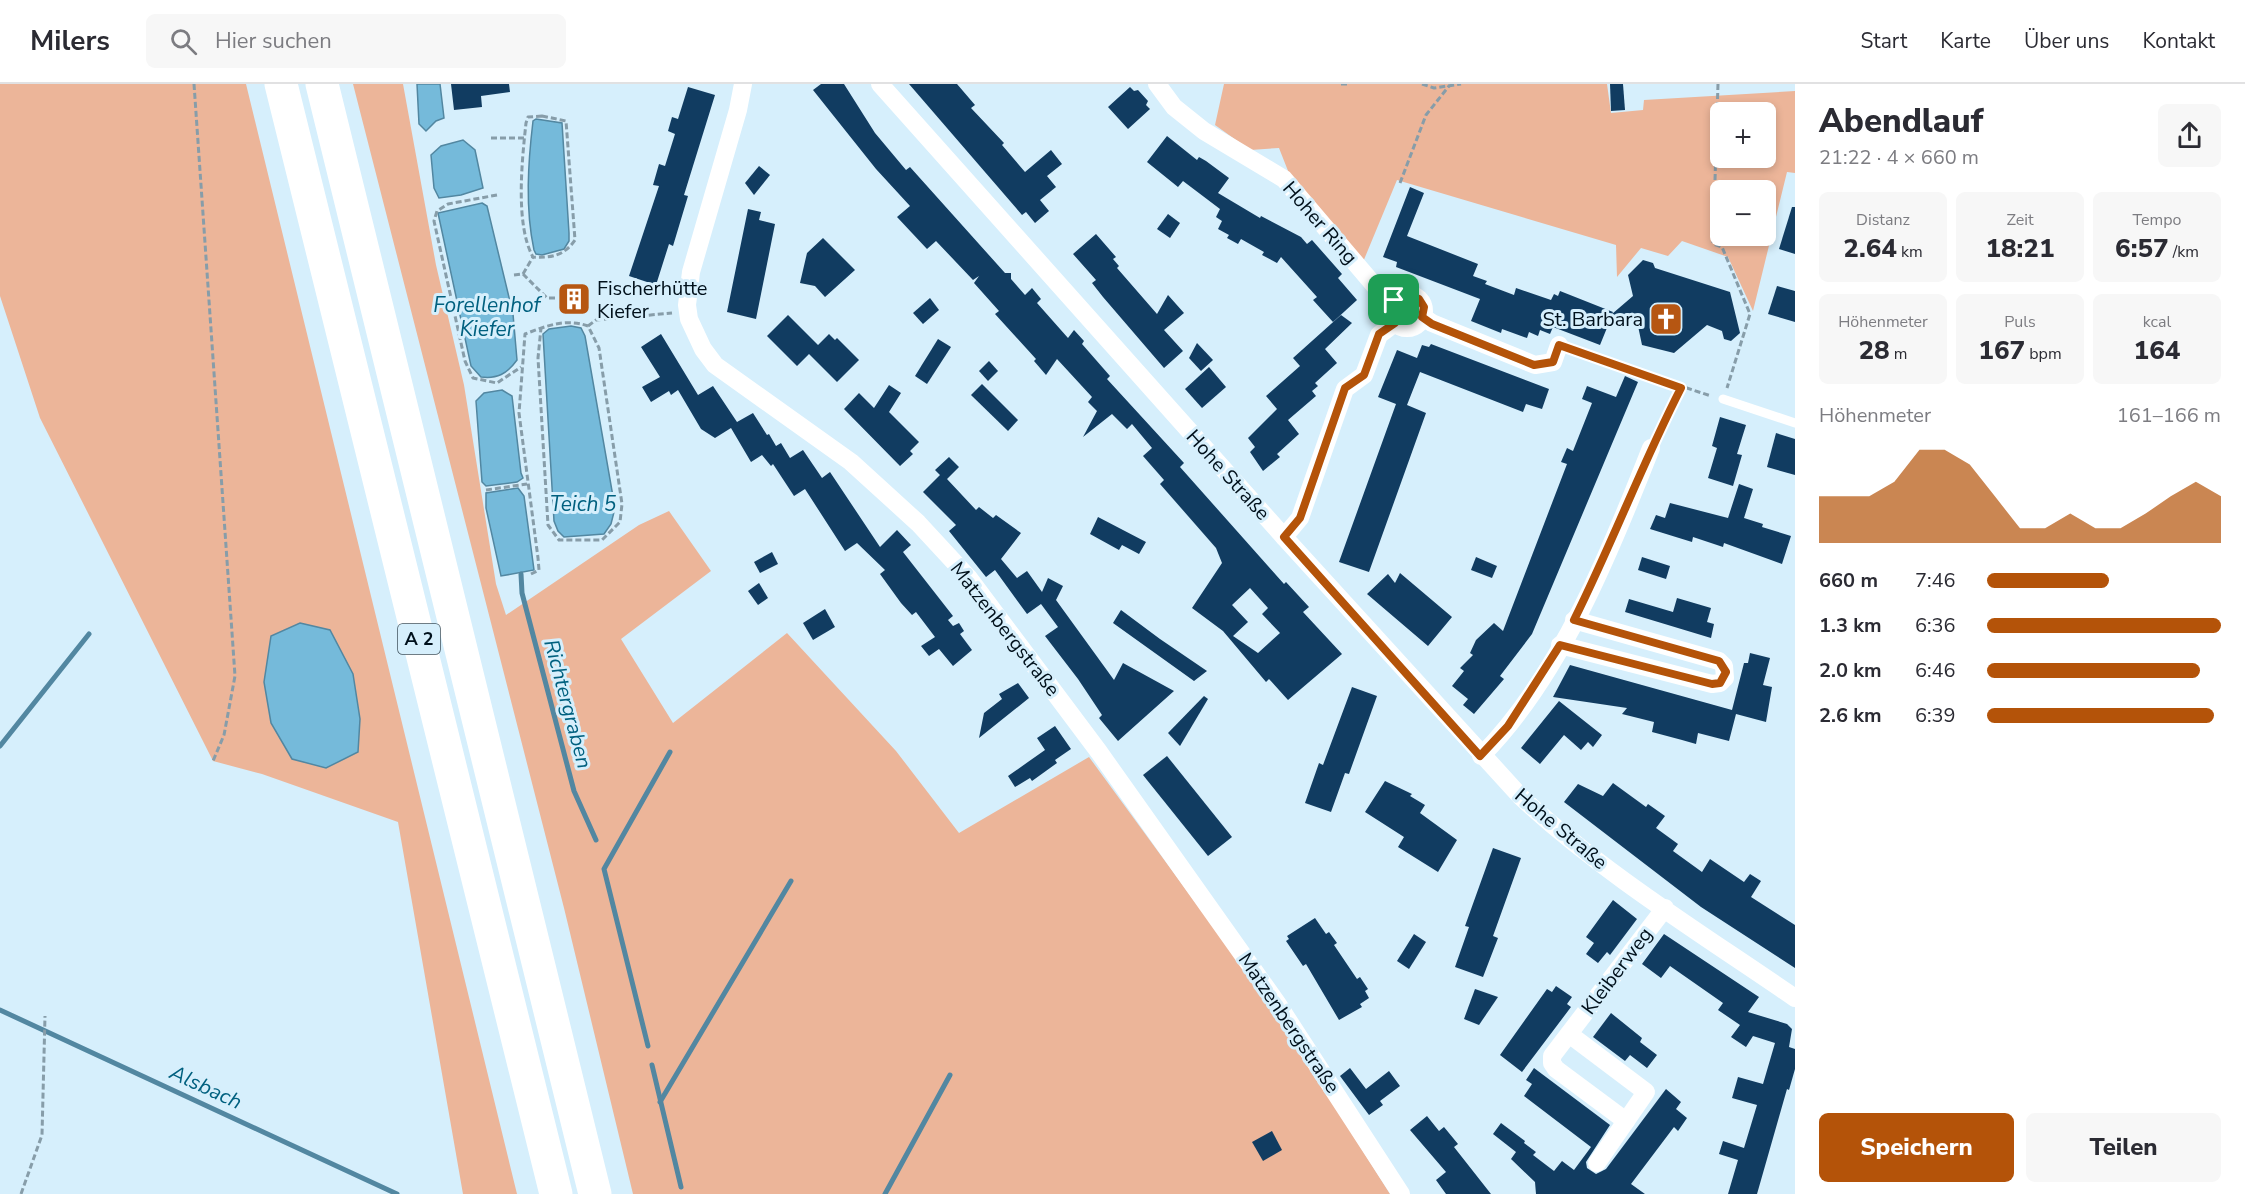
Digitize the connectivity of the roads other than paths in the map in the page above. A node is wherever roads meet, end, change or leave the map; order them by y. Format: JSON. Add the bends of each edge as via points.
{"nodes":[{"id":1,"x":281,"y":84,"type":"edge"},
{"id":2,"x":322,"y":84,"type":"edge"},
{"id":3,"x":743,"y":84,"type":"edge"},
{"id":4,"x":880,"y":84,"type":"edge"},
{"id":5,"x":1157,"y":84,"type":"edge"},
{"id":6,"x":1391,"y":305,"type":"junction"},
{"id":7,"x":1422,"y":317,"type":"junction"},
{"id":8,"x":1395,"y":323,"type":"junction"},
{"id":9,"x":1559,"y":345,"type":"road end"},
{"id":10,"x":1723,"y":399,"type":"road end"},
{"id":11,"x":1795,"y":423,"type":"edge"},
{"id":12,"x":1651,"y":447,"type":"road end"},
{"id":13,"x":1284,"y":537,"type":"junction"},
{"id":14,"x":1574,"y":620,"type":"junction"},
{"id":15,"x":1560,"y":645,"type":"junction"},
{"id":16,"x":1480,"y":756,"type":"junction"},
{"id":17,"x":1665,"y":908,"type":"junction"},
{"id":18,"x":1795,"y":998,"type":"edge"},
{"id":19,"x":1569,"y":1034,"type":"junction"},
{"id":20,"x":1626,"y":1121,"type":"junction"},
{"id":21,"x":1597,"y":1163,"type":"dead end"},
{"id":22,"x":556,"y":1194,"type":"edge"},
{"id":23,"x":595,"y":1194,"type":"edge"},
{"id":24,"x":1401,"y":1194,"type":"edge"}],
"edges":[{"from":1,"to":22,"type":"highway","number":"A 2"},
{"from":2,"to":23,"type":"highway","number":"A 2"},
{"from":3,"to":24,"type":"street","name":"Matzenbergstraße","via":[[691,272],[687,312],[703,349],[720,370],[851,462],[918,523],[968,577],[1278,1003]]},
{"from":4,"to":13,"type":"street","name":"Hohe Straße"},
{"from":5,"to":6,"type":"street","name":"Hoher Ring","via":[[1174,107],[1204,131],[1284,179]]},
{"from":6,"to":7,"type":"street","via":[[1401,295],[1416,296],[1424,307]]},
{"from":6,"to":8,"type":"street","name":"Hoher Ring"},
{"from":7,"to":8,"type":"street","via":[[1413,327],[1403,328]]},
{"from":7,"to":9,"type":"street","via":[[1534,365],[1553,362]]},
{"from":8,"to":13,"type":"street","via":[[1379,334],[1364,375],[1345,388],[1300,518]]},
{"from":10,"to":11,"type":"lane"},
{"from":12,"to":14,"type":"street","via":[[1610,549]]},
{"from":13,"to":16,"type":"street","name":"Hohe Straße"},
{"from":14,"to":15,"type":"street"},
{"from":14,"to":15,"type":"street","via":[[1719,661],[1724,666],[1725,678],[1712,684]]},
{"from":15,"to":16,"type":"street","via":[[1508,726]]},
{"from":16,"to":17,"type":"street","name":"Hohe Straße","via":[[1554,828]]},
{"from":17,"to":18,"type":"street","name":"Hohe Straße"},
{"from":17,"to":19,"type":"street","name":"Kleiberweg"},
{"from":19,"to":20,"type":"street","name":"Kleiberweg","via":[[1556,1050],[1552,1063]]},
{"from":19,"to":20,"type":"street","name":"Kleiberweg","via":[[1646,1092]]},
{"from":20,"to":21,"type":"street","name":"Kleiberweg"}]}
